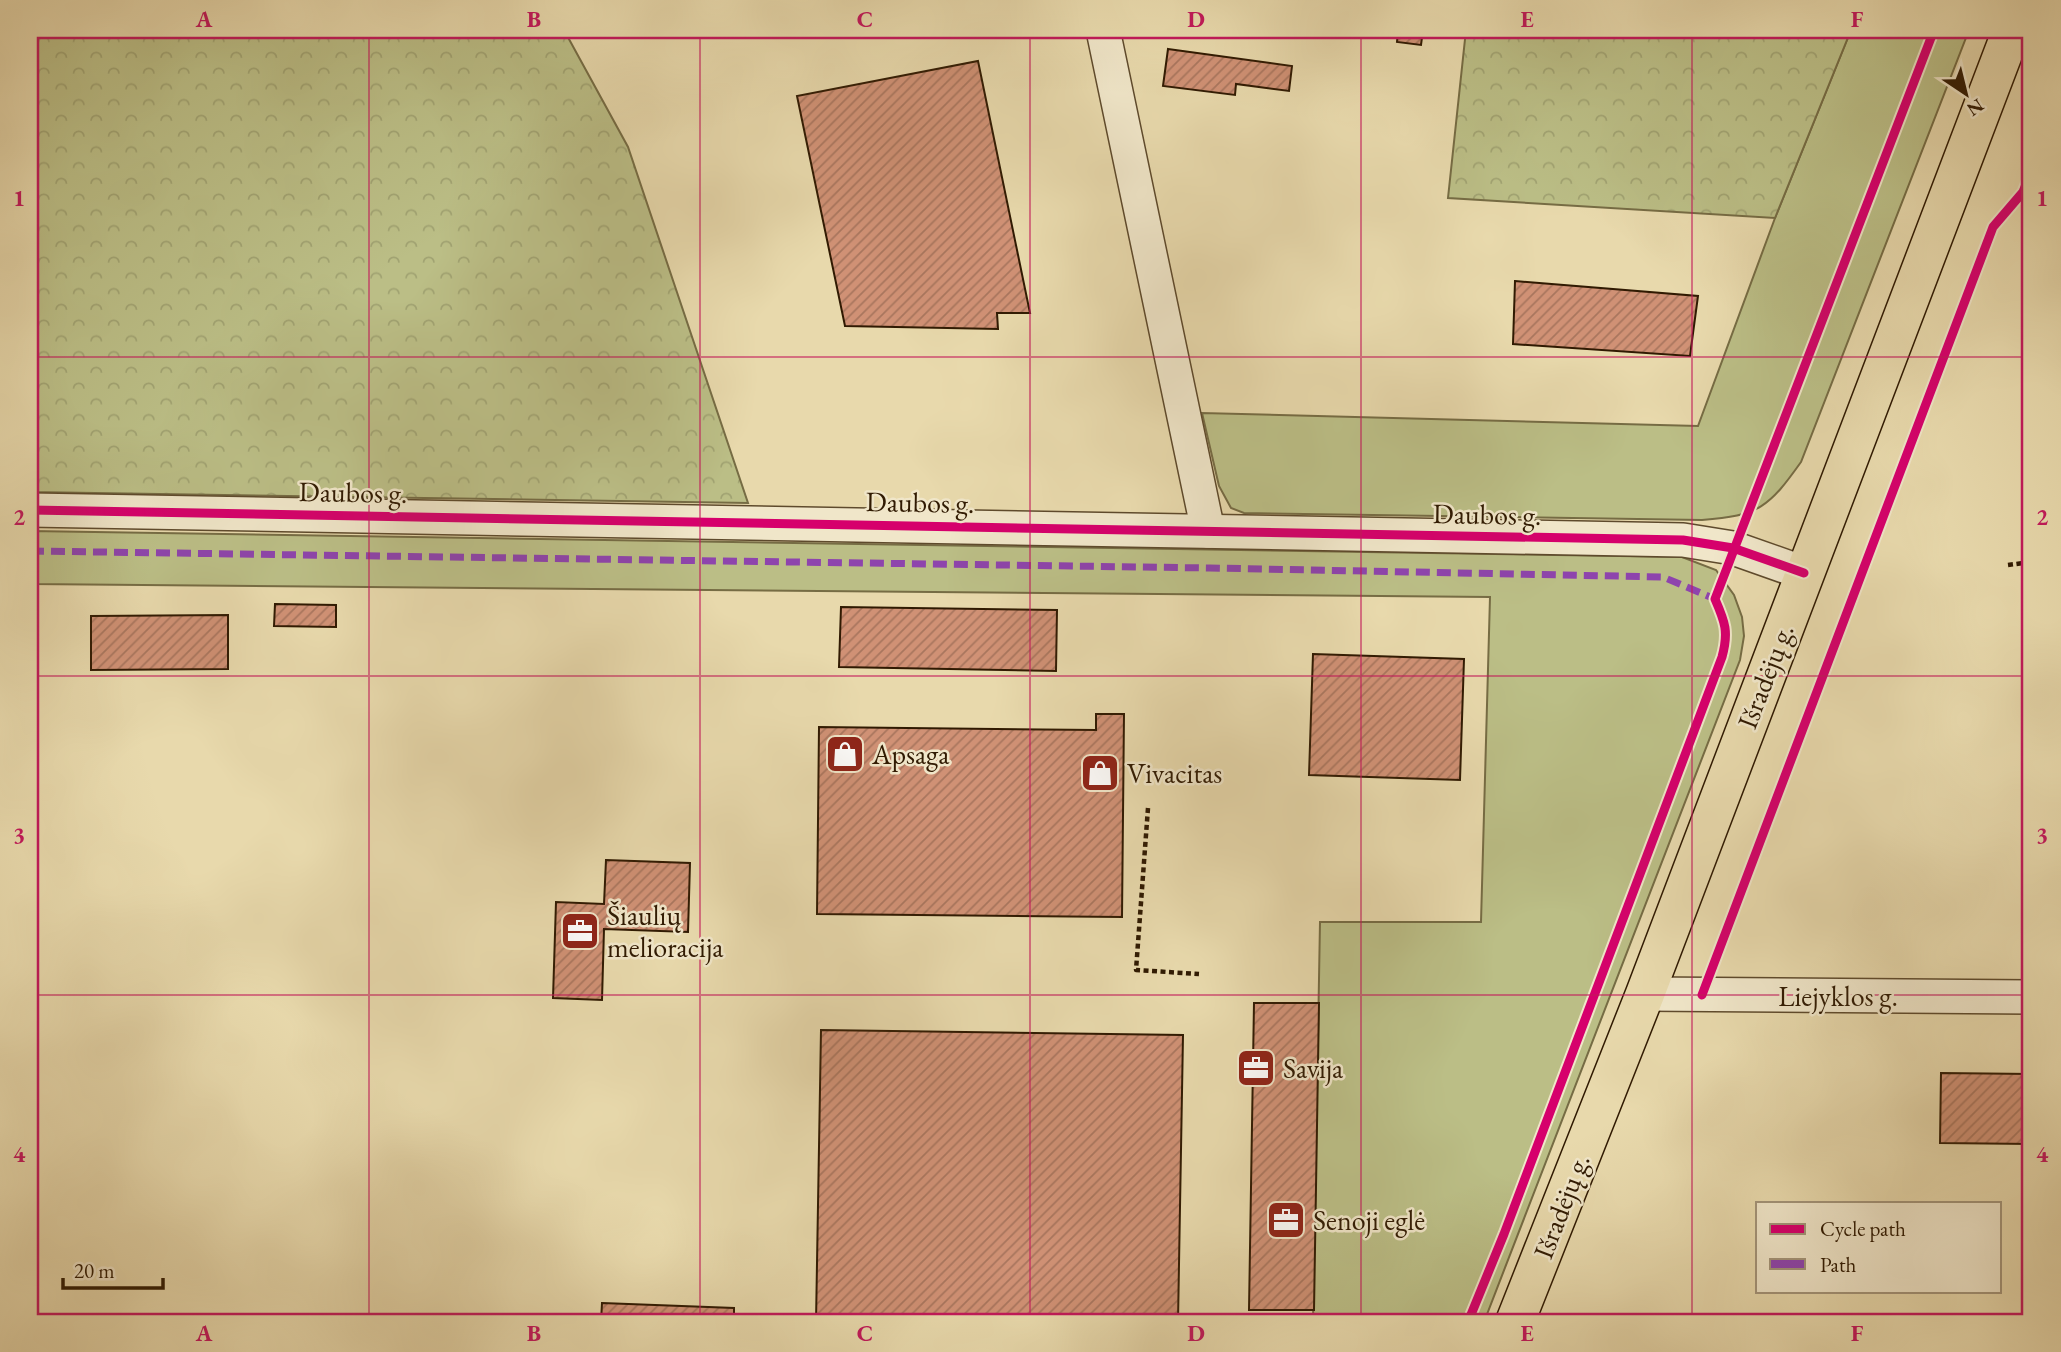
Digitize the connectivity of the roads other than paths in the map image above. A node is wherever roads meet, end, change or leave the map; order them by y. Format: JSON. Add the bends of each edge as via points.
{"nodes":[{"id":1,"x":1103,"y":30,"type":"edge"},
{"id":2,"x":2011,"y":30,"type":"edge"},
{"id":3,"x":30,"y":510,"type":"edge"},
{"id":4,"x":1208,"y":531,"type":"junction"},
{"id":5,"x":1804,"y":573,"type":"junction"},
{"id":6,"x":1645,"y":994,"type":"junction"},
{"id":7,"x":2031,"y":997,"type":"edge"},
{"id":8,"x":1516,"y":1322,"type":"edge"}],
"edges":[{"from":1,"to":4,"type":"street"},
{"from":2,"to":5,"type":"main road","name":"Išradėjų g."},
{"from":3,"to":4,"type":"street","name":"Daubos g."},
{"from":4,"to":5,"type":"street","name":"Daubos g.","via":[[1683,540],[1733,548]]},
{"from":5,"to":6,"type":"main road","name":"Išradėjų g."},
{"from":6,"to":7,"type":"street","name":"Liejyklos g."},
{"from":6,"to":8,"type":"main road","name":"Išradėjų g."}]}
